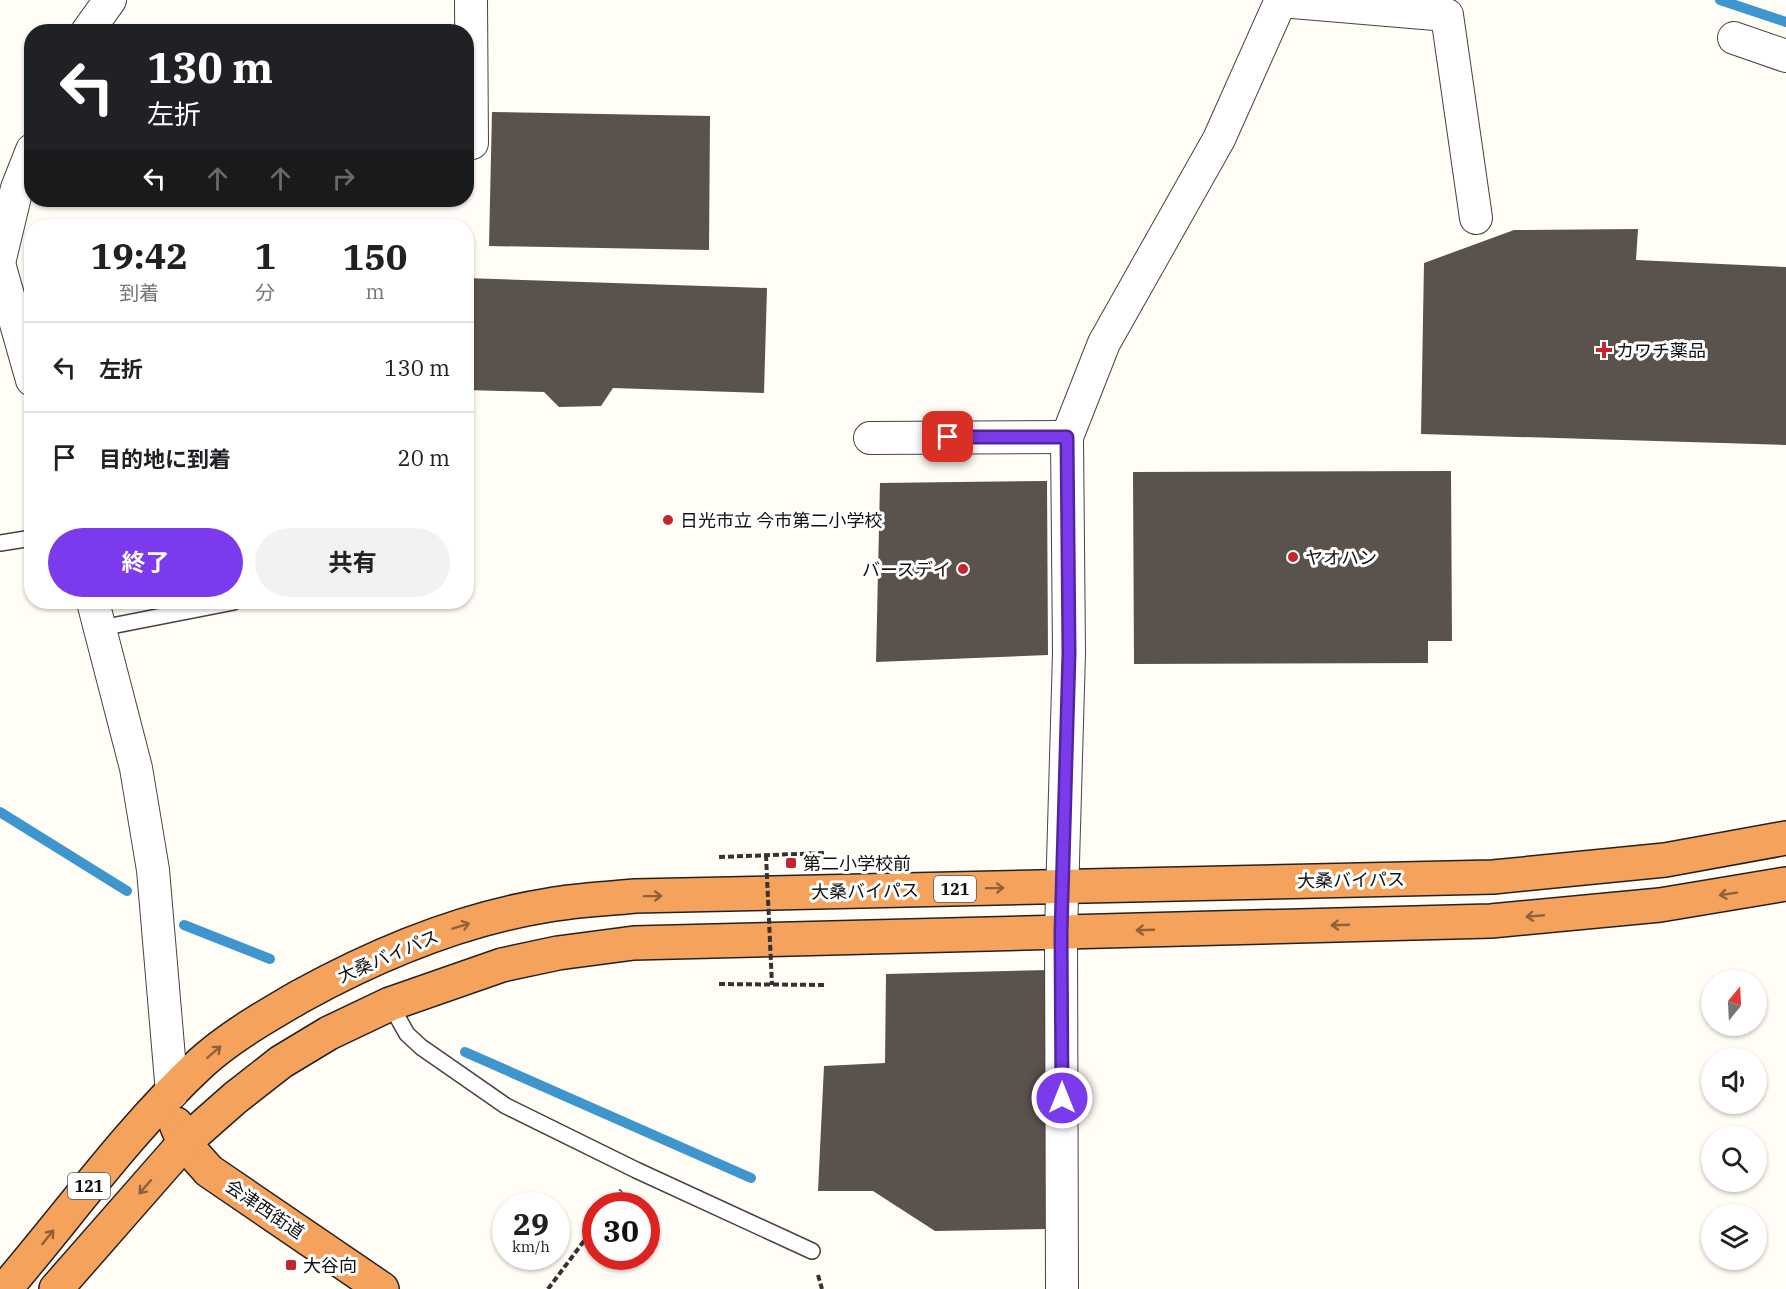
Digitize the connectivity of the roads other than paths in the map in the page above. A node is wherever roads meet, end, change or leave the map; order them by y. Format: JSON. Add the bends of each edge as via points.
{"nodes":[{"id":1,"x":110,"y":0,"type":"edge"},
{"id":2,"x":471,"y":0,"type":"edge"},
{"id":3,"x":1281,"y":0,"type":"edge"},
{"id":4,"x":93,"y":24,"type":"edge"},
{"id":5,"x":471,"y":24,"type":"edge"},
{"id":6,"x":1734,"y":38,"type":"dead end"},
{"id":7,"x":1786,"y":56,"type":"edge"},
{"id":8,"x":24,"y":170,"type":"edge"},
{"id":9,"x":1476,"y":218,"type":"dead end"},
{"id":10,"x":0,"y":258,"type":"edge"},
{"id":11,"x":0,"y":267,"type":"edge"},
{"id":12,"x":24,"y":352,"type":"edge"},
{"id":13,"x":1067,"y":437,"type":"junction"},
{"id":14,"x":870,"y":438,"type":"dead end"},
{"id":15,"x":24,"y":539,"type":"edge"},
{"id":16,"x":0,"y":543,"type":"edge"},
{"id":17,"x":154,"y":609,"type":"edge"},
{"id":18,"x":97,"y":614,"type":"edge"},
{"id":19,"x":1786,"y":837,"type":"edge"},
{"id":20,"x":1786,"y":884,"type":"edge"},
{"id":21,"x":1063,"y":887,"type":"junction"},
{"id":22,"x":1061,"y":932,"type":"junction"},
{"id":23,"x":390,"y":1004,"type":"junction"},
{"id":24,"x":172,"y":1093,"type":"junction"},
{"id":25,"x":184,"y":1143,"type":"junction"},
{"id":26,"x":812,"y":1251,"type":"dead end"},
{"id":27,"x":8,"y":1286,"type":"edge"},
{"id":28,"x":58,"y":1288,"type":"edge"},
{"id":29,"x":1063,"y":1288,"type":"edge"},
{"id":30,"x":382,"y":1289,"type":"edge"}],
"edges":[{"from":1,"to":4,"type":"street"},
{"from":2,"to":5,"type":"street"},
{"from":3,"to":9,"type":"street","via":[[1447,15]]},
{"from":3,"to":13,"type":"street","via":[[1219,139],[1104,343]]},
{"from":6,"to":7,"type":"street"},
{"from":8,"to":10,"type":"street"},
{"from":11,"to":12,"type":"street"},
{"from":13,"to":14,"type":"street"},
{"from":13,"to":21,"type":"street","via":[[1069,653]]},
{"from":15,"to":16,"type":"lane"},
{"from":17,"to":18,"type":"lane"},
{"from":18,"to":24,"type":"street","via":[[136,768],[153,870]]},
{"from":19,"to":21,"type":"highway","name":"大桑バイパス","number":"121","via":[[1665,860],[1493,877]]},
{"from":20,"to":22,"type":"highway","number":"121","one_way":true,"via":[[1660,904],[1491,921]]},
{"from":21,"to":22,"type":"street"},
{"from":24,"to":21,"type":"highway","name":"大桑バイパス","number":"121","one_way":true,"via":[[224,1044],[339,975],[440,933],[493,917],[549,905],[635,896]]},
{"from":22,"to":23,"type":"highway","number":"121","via":[[634,943],[502,965]]},
{"from":22,"to":29,"type":"street"},
{"from":23,"to":25,"type":"highway","number":"121","via":[[328,1033],[281,1062]]},
{"from":23,"to":26,"type":"lane","via":[[407,1034],[420,1047],[506,1106]]},
{"from":24,"to":25,"type":"highway","name":"会津西街道","via":[[175,1120]]},
{"from":27,"to":24,"type":"highway","number":"121","one_way":true,"via":[[116,1152]]},
{"from":25,"to":28,"type":"highway","number":"121","one_way":true},
{"from":25,"to":30,"type":"highway","name":"会津西街道","via":[[209,1171]]}]}
